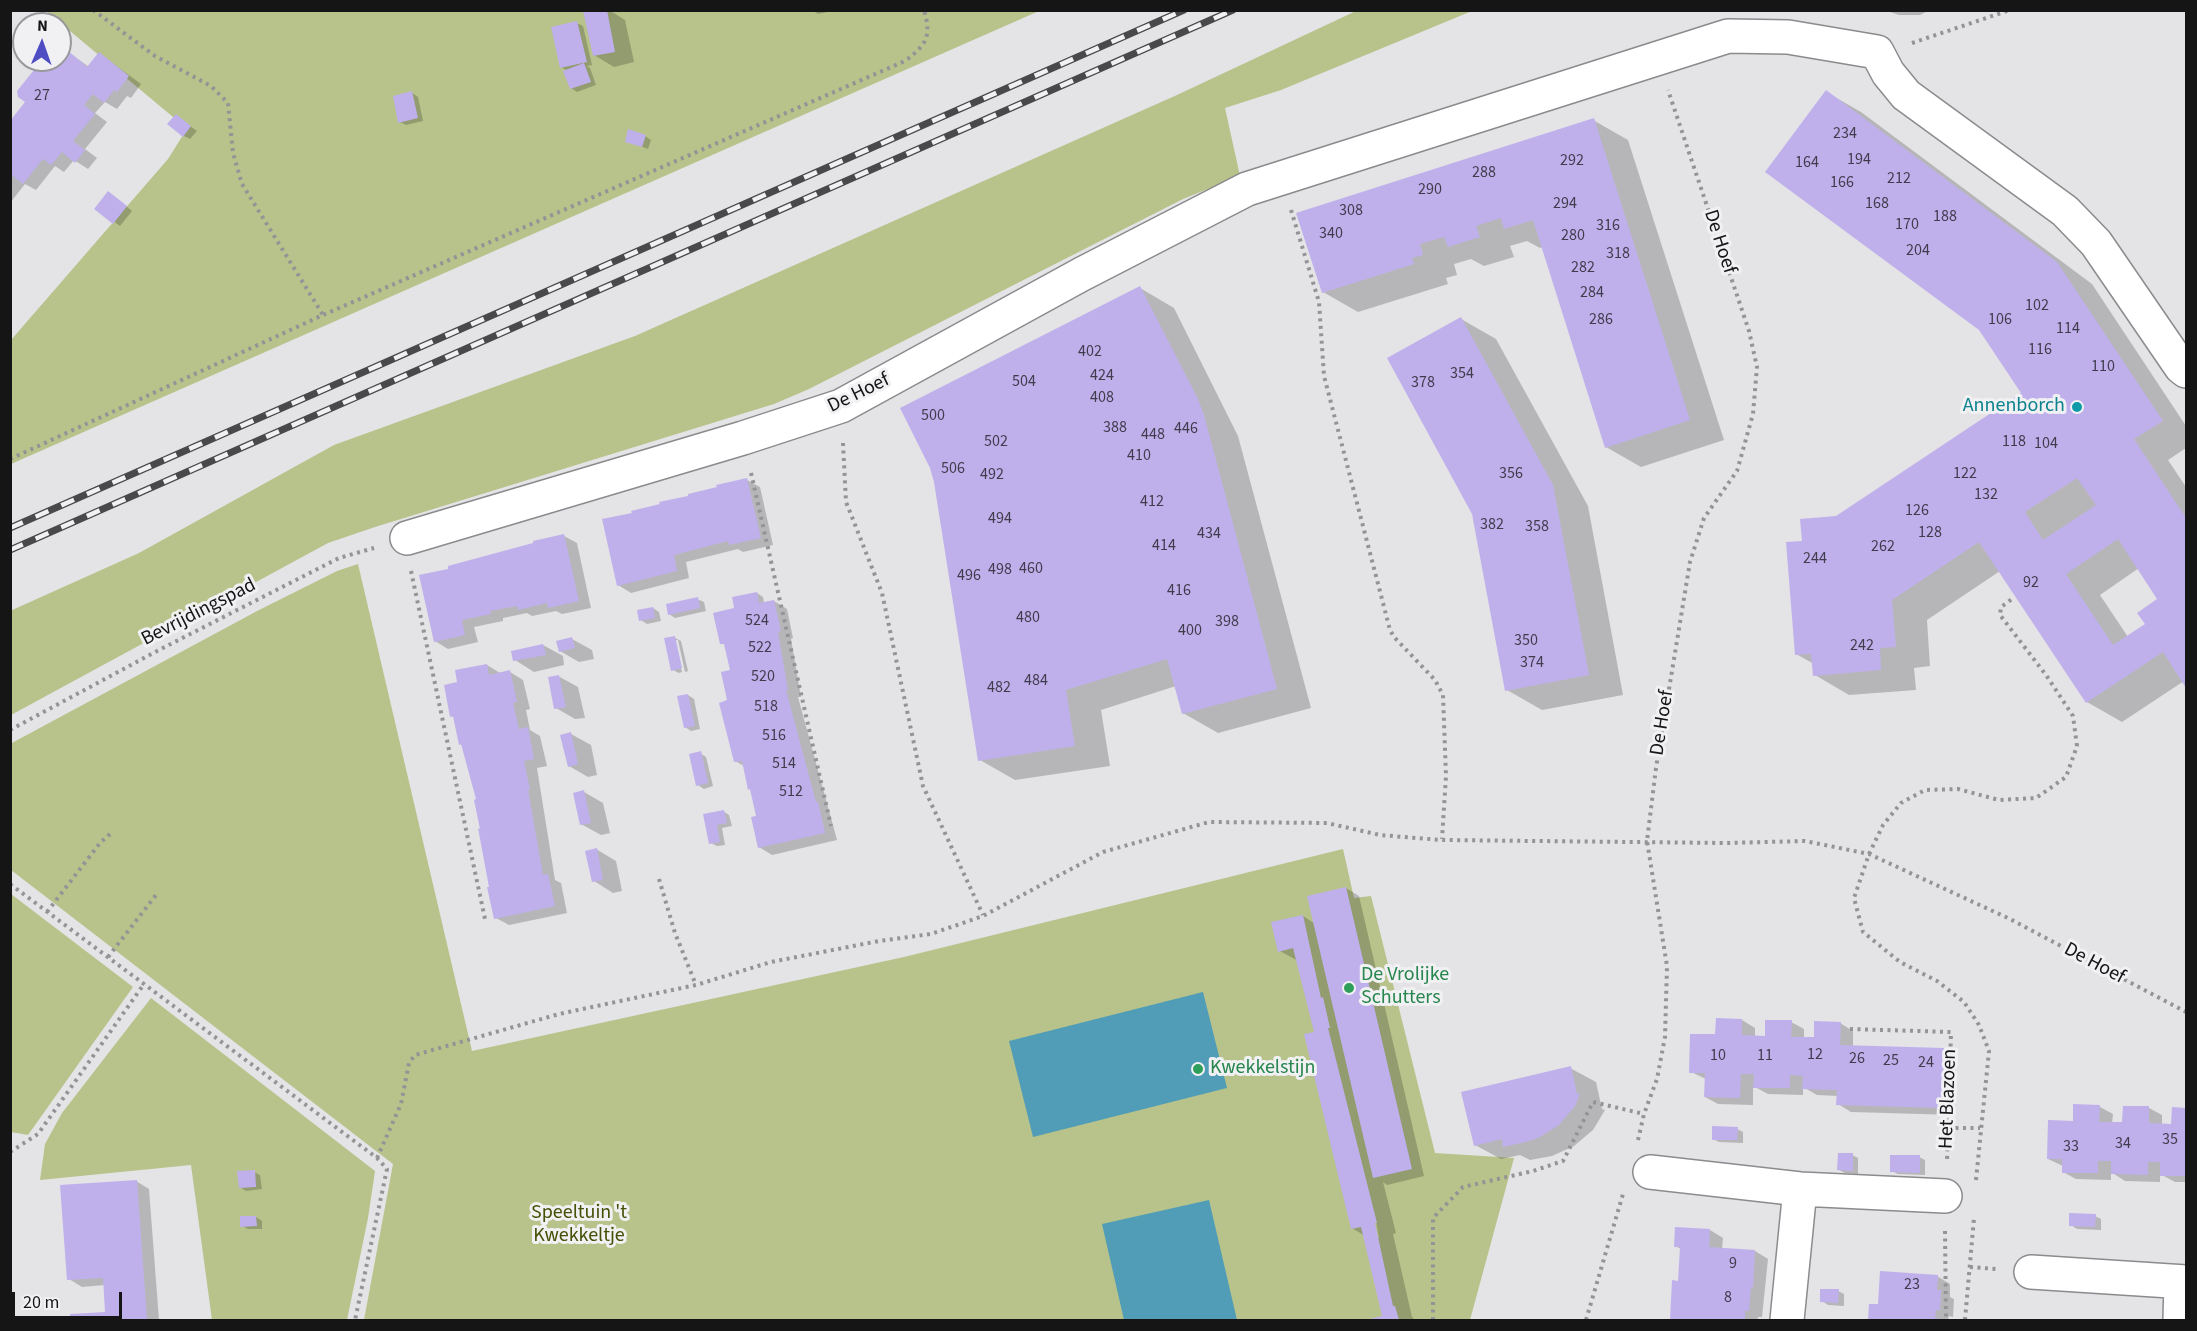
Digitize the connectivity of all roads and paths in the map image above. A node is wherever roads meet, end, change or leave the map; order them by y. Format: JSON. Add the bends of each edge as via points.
{"nodes":[{"id":1,"x":93,"y":10,"type":"edge"},
{"id":2,"x":924,"y":10,"type":"edge"},
{"id":3,"x":2010,"y":10,"type":"edge"},
{"id":4,"x":1876,"y":52,"type":"junction"},
{"id":5,"x":1658,"y":58,"type":"junction"},
{"id":6,"x":1281,"y":178,"type":"junction"},
{"id":7,"x":324,"y":315,"type":"junction"},
{"id":8,"x":2187,"y":371,"type":"edge"},
{"id":9,"x":842,"y":406,"type":"junction"},
{"id":10,"x":743,"y":438,"type":"junction"},
{"id":11,"x":10,"y":459,"type":"edge"},
{"id":12,"x":407,"y":538,"type":"junction"},
{"id":13,"x":2012,"y":599,"type":"dead end"},
{"id":14,"x":10,"y":730,"type":"edge"},
{"id":15,"x":831,"y":826,"type":"dead end"},
{"id":16,"x":111,"y":833,"type":"dead end"},
{"id":17,"x":1442,"y":840,"type":"junction"},
{"id":18,"x":1647,"y":841,"type":"junction"},
{"id":19,"x":1869,"y":854,"type":"junction"},
{"id":20,"x":659,"y":879,"type":"dead end"},
{"id":21,"x":10,"y":884,"type":"edge"},
{"id":22,"x":156,"y":895,"type":"dead end"},
{"id":23,"x":47,"y":912,"type":"junction"},
{"id":24,"x":983,"y":916,"type":"junction"},
{"id":25,"x":485,"y":919,"type":"dead end"},
{"id":26,"x":108,"y":957,"type":"junction"},
{"id":27,"x":144,"y":984,"type":"junction"},
{"id":28,"x":696,"y":985,"type":"junction"},
{"id":29,"x":2187,"y":1012,"type":"edge"},
{"id":30,"x":1850,"y":1029,"type":"dead end"},
{"id":31,"x":1644,"y":1114,"type":"junction"},
{"id":32,"x":1948,"y":1128,"type":"junction"},
{"id":33,"x":1980,"y":1128,"type":"junction"},
{"id":34,"x":10,"y":1152,"type":"edge"},
{"id":35,"x":377,"y":1158,"type":"junction"},
{"id":36,"x":1637,"y":1169,"type":"junction"},
{"id":37,"x":1976,"y":1185,"type":"dead end"},
{"id":38,"x":1800,"y":1189,"type":"junction"},
{"id":39,"x":1945,"y":1196,"type":"junction"},
{"id":40,"x":1974,"y":1224,"type":"dead end"},
{"id":41,"x":2031,"y":1272,"type":"dead end"},
{"id":42,"x":2184,"y":1282,"type":"edge"},
{"id":43,"x":354,"y":1320,"type":"edge"},
{"id":44,"x":1433,"y":1320,"type":"edge"},
{"id":45,"x":1586,"y":1320,"type":"edge"},
{"id":46,"x":1787,"y":1320,"type":"edge"},
{"id":47,"x":1946,"y":1320,"type":"edge"},
{"id":48,"x":1965,"y":1320,"type":"edge"},
{"id":49,"x":2180,"y":1320,"type":"edge"}],
"edges":[{"from":1,"to":7,"type":"path","via":[[155,56],[211,86],[228,103],[233,153],[242,184]]},
{"from":2,"to":7,"type":"path","via":[[929,27],[922,48],[905,61]]},
{"from":3,"to":4,"type":"path"},
{"from":4,"to":5,"type":"street","name":"De Hoef","via":[[1788,37],[1728,36]]},
{"from":4,"to":8,"type":"street","via":[[1906,95],[2065,211],[2096,243]]},
{"from":5,"to":6,"type":"street","name":"De Hoef"},
{"from":5,"to":18,"type":"path","name":"De Hoef","via":[[1749,331],[1757,367],[1753,414],[1737,471],[1704,518],[1690,562]]},
{"from":6,"to":9,"type":"street","name":"De Hoef","via":[[1247,189],[1082,274]]},
{"from":6,"to":17,"type":"path","via":[[1319,302],[1324,376],[1390,630],[1435,680],[1443,695],[1446,776]]},
{"from":7,"to":11,"type":"path"},
{"from":9,"to":10,"type":"street","name":"De Hoef"},
{"from":9,"to":24,"type":"path","via":[[846,502],[882,593],[923,786]]},
{"from":10,"to":12,"type":"street","name":"De Hoef"},
{"from":10,"to":15,"type":"path"},
{"from":12,"to":14,"type":"path","name":"Bevrijdingspad","via":[[339,558]]},
{"from":12,"to":25,"type":"path","via":[[411,575]]},
{"from":13,"to":19,"type":"path","via":[[2001,607],[2000,615],[2073,717],[2077,746],[2066,777],[2037,798],[1998,800],[1958,789],[1925,790],[1901,802],[1883,825]]},
{"from":16,"to":23,"type":"path"},
{"from":17,"to":18,"type":"path"},
{"from":17,"to":24,"type":"path","via":[[1380,835],[1327,823],[1209,822],[1103,852]]},
{"from":18,"to":19,"type":"path","name":"De Hoef","via":[[1805,841]]},
{"from":18,"to":31,"type":"path","via":[[1667,966],[1665,1037],[1657,1079]]},
{"from":19,"to":29,"type":"path","name":"De Hoef","via":[[2010,919]]},
{"from":19,"to":33,"type":"path","via":[[1854,898],[1863,932],[1900,962],[1937,981],[1964,1002],[1979,1025],[1989,1051]]},
{"from":20,"to":28,"type":"path"},
{"from":21,"to":23,"type":"path"},
{"from":22,"to":26,"type":"path"},
{"from":23,"to":26,"type":"path"},
{"from":24,"to":28,"type":"path","via":[[931,934],[771,962]]},
{"from":26,"to":27,"type":"path"},
{"from":27,"to":34,"type":"path","via":[[38,1134]]},
{"from":27,"to":35,"type":"path"},
{"from":28,"to":35,"type":"path","via":[[559,1014],[416,1055],[409,1063],[401,1104]]},
{"from":30,"to":32,"type":"path","name":"Het Blazoen","via":[[1951,1032]]},
{"from":31,"to":36,"type":"path"},
{"from":31,"to":44,"type":"path","via":[[1593,1102],[1563,1161],[1463,1187],[1433,1218]]},
{"from":32,"to":33,"type":"path"},
{"from":32,"to":39,"type":"path","name":"Het Blazoen"},
{"from":33,"to":37,"type":"path"},
{"from":35,"to":43,"type":"path","via":[[387,1169]]},
{"from":36,"to":38,"type":"street"},
{"from":36,"to":45,"type":"path"},
{"from":38,"to":39,"type":"street"},
{"from":38,"to":46,"type":"street"},
{"from":39,"to":47,"type":"path","name":"Het Blazoen"},
{"from":40,"to":48,"type":"path"},
{"from":41,"to":42,"type":"street"},
{"from":42,"to":49,"type":"street"}]}
